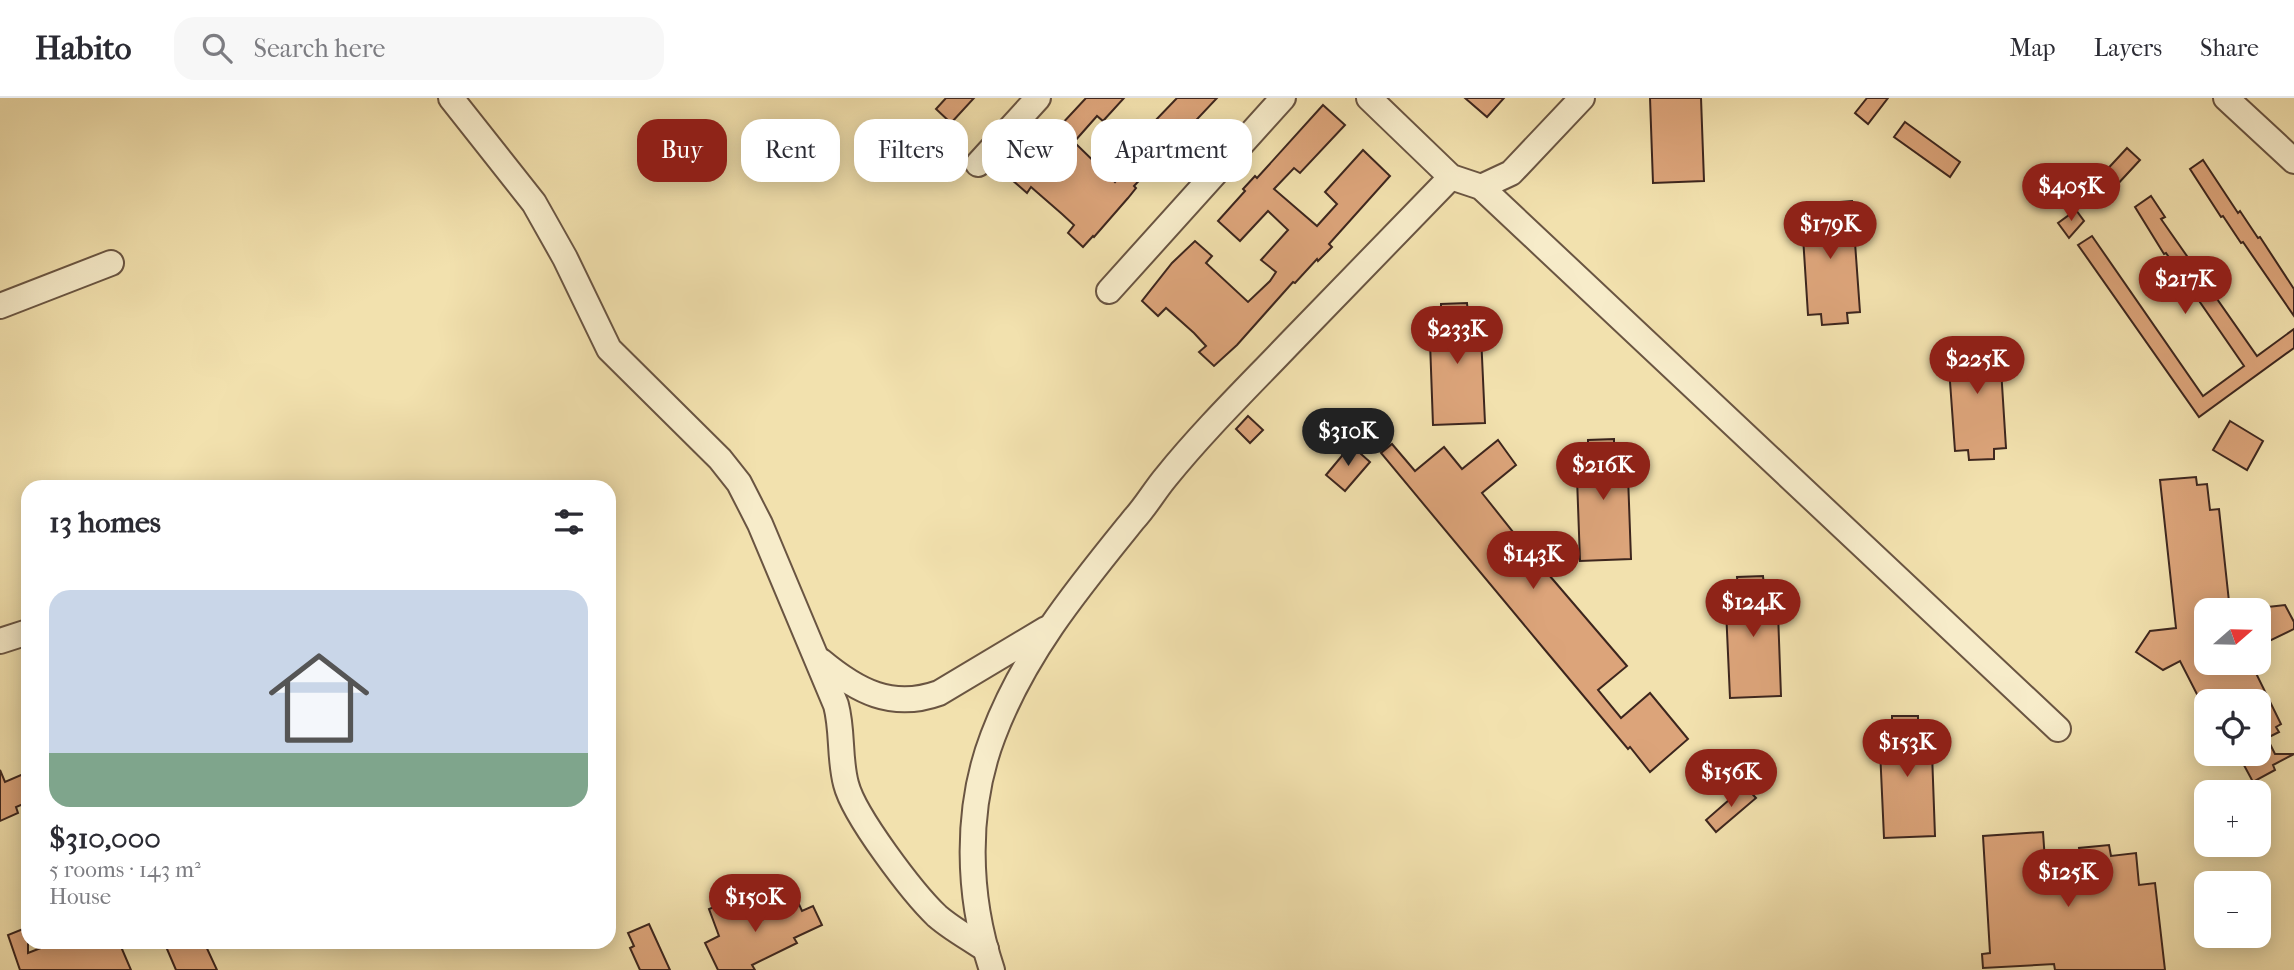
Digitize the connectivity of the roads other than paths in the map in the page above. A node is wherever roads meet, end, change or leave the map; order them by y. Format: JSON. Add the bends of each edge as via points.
{"nodes":[{"id":1,"x":451,"y":98,"type":"edge"},
{"id":2,"x":1038,"y":98,"type":"edge"},
{"id":3,"x":1283,"y":98,"type":"edge"},
{"id":4,"x":1369,"y":98,"type":"edge"},
{"id":5,"x":2226,"y":98,"type":"edge"},
{"id":6,"x":1573,"y":101,"type":"edge"},
{"id":7,"x":2294,"y":161,"type":"edge"},
{"id":8,"x":978,"y":164,"type":"dead end"},
{"id":9,"x":1451,"y":177,"type":"junction"},
{"id":10,"x":1481,"y":187,"type":"junction"},
{"id":11,"x":111,"y":263,"type":"dead end"},
{"id":12,"x":1109,"y":291,"type":"dead end"},
{"id":13,"x":0,"y":306,"type":"edge"},
{"id":14,"x":1051,"y":626,"type":"junction"},
{"id":15,"x":21,"y":634,"type":"edge"},
{"id":16,"x":0,"y":641,"type":"edge"},
{"id":17,"x":815,"y":656,"type":"junction"},
{"id":18,"x":2058,"y":729,"type":"dead end"},
{"id":19,"x":989,"y":960,"type":"edge"}],
"edges":[{"from":1,"to":17,"type":"street","via":[[534,203],[609,349],[739,483]]},
{"from":2,"to":8,"type":"street"},
{"from":3,"to":12,"type":"street"},
{"from":4,"to":9,"type":"street"},
{"from":5,"to":7,"type":"street"},
{"from":6,"to":10,"type":"street","via":[[1511,173]]},
{"from":9,"to":10,"type":"street"},
{"from":9,"to":14,"type":"street","via":[[1210,426]]},
{"from":10,"to":18,"type":"street"},
{"from":11,"to":13,"type":"street"},
{"from":14,"to":17,"type":"street","via":[[939,693],[908,700],[884,698],[846,682]]},
{"from":14,"to":19,"type":"street","via":[[1004,708],[976,796],[974,884]]},
{"from":15,"to":16,"type":"street"},
{"from":17,"to":19,"type":"street","via":[[840,720],[846,785],[853,805],[920,897]]}]}
